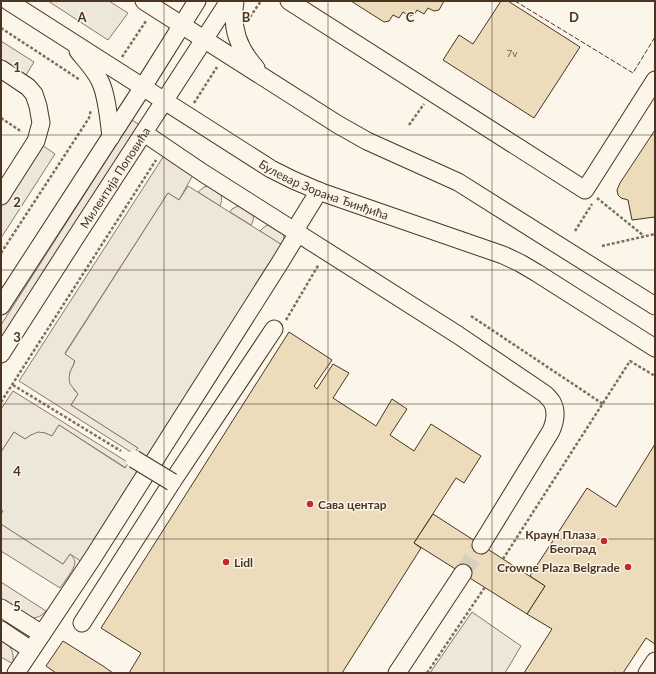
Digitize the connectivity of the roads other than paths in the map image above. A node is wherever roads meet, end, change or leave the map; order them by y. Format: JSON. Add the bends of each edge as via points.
{"nodes":[{"id":1,"x":8,"y":1,"type":"edge"},
{"id":2,"x":197,"y":1,"type":"edge"},
{"id":3,"x":230,"y":1,"type":"edge"},
{"id":4,"x":235,"y":1,"type":"edge"},
{"id":5,"x":289,"y":1,"type":"edge"},
{"id":6,"x":150,"y":5,"type":"edge"},
{"id":7,"x":182,"y":25,"type":"junction"},
{"id":8,"x":204,"y":39,"type":"junction"},
{"id":9,"x":70,"y":41,"type":"junction"},
{"id":10,"x":1,"y":70,"type":"edge"},
{"id":11,"x":655,"y":82,"type":"edge"},
{"id":12,"x":273,"y":83,"type":"junction"},
{"id":13,"x":143,"y":87,"type":"junction"},
{"id":14,"x":165,"y":101,"type":"junction"},
{"id":15,"x":144,"y":133,"type":"junction"},
{"id":16,"x":111,"y":137,"type":"junction"},
{"id":17,"x":323,"y":192,"type":"junction"},
{"id":18,"x":1,"y":196,"type":"edge"},
{"id":19,"x":298,"y":233,"type":"junction"},
{"id":20,"x":1,"y":306,"type":"edge"},
{"id":21,"x":655,"y":306,"type":"edge"},
{"id":22,"x":278,"y":327,"type":"road end"},
{"id":23,"x":655,"y":348,"type":"edge"},
{"id":24,"x":1,"y":354,"type":"edge"},
{"id":25,"x":130,"y":457,"type":"road end"},
{"id":26,"x":172,"y":482,"type":"junction"},
{"id":27,"x":481,"y":545,"type":"tunnel mouth"},
{"id":28,"x":463,"y":573,"type":"tunnel mouth"},
{"id":29,"x":1,"y":608,"type":"edge"},
{"id":30,"x":82,"y":623,"type":"dead end"},
{"id":31,"x":1,"y":630,"type":"edge"},
{"id":32,"x":42,"y":634,"type":"junction"},
{"id":33,"x":31,"y":650,"type":"junction"},
{"id":34,"x":655,"y":661,"type":"edge"},
{"id":35,"x":16,"y":673,"type":"edge"},
{"id":36,"x":397,"y":673,"type":"edge"},
{"id":37,"x":647,"y":673,"type":"edge"}],
"edges":[{"from":1,"to":9,"type":"street","name":"Булевар Зорана Ђинђића"},
{"from":2,"to":7,"type":"street"},
{"from":3,"to":8,"type":"street","name":"Милентија Поповића"},
{"from":4,"to":12,"type":"street","via":[[234,26],[243,52]]},
{"from":5,"to":11,"type":"street","via":[[591,194]]},
{"from":6,"to":7,"type":"street"},
{"from":7,"to":8,"type":"street"},
{"from":7,"to":13,"type":"street"},
{"from":8,"to":12,"type":"street"},
{"from":8,"to":14,"type":"street","name":"Милентија Поповића"},
{"from":9,"to":13,"type":"street","name":"Булевар Зорана Ђинђића"},
{"from":9,"to":16,"type":"street","via":[[102,85]]},
{"from":10,"to":18,"type":"street","via":[[28,87],[34,94],[41,123],[36,141]]},
{"from":12,"to":21,"type":"street","via":[[353,133],[458,182]]},
{"from":13,"to":14,"type":"street","name":"Булевар Зорана Ђинђића"},
{"from":13,"to":16,"type":"street"},
{"from":14,"to":15,"type":"street","name":"Милентија Поповића"},
{"from":14,"to":17,"type":"street","name":"Булевар Зорана Ђинђића","via":[[271,169]]},
{"from":15,"to":19,"type":"street"},
{"from":15,"to":24,"type":"street","name":"Милентија Поповића"},
{"from":16,"to":20,"type":"street"},
{"from":17,"to":19,"type":"street","via":[[298,225]]},
{"from":17,"to":23,"type":"street","name":"Булевар Зорана Ђинђића","via":[[503,255],[537,273]]},
{"from":19,"to":27,"type":"street","via":[[458,335],[545,394],[552,402],[556,413],[551,431]]},
{"from":19,"to":32,"type":"street"},
{"from":22,"to":26,"type":"street"},
{"from":25,"to":26,"type":"street","bridge":true},
{"from":26,"to":30,"type":"street"},
{"from":28,"to":36,"type":"street"},
{"from":29,"to":32,"type":"street"},
{"from":31,"to":33,"type":"street"},
{"from":32,"to":33,"type":"street"},
{"from":33,"to":35,"type":"street"},
{"from":34,"to":37,"type":"street"}]}
